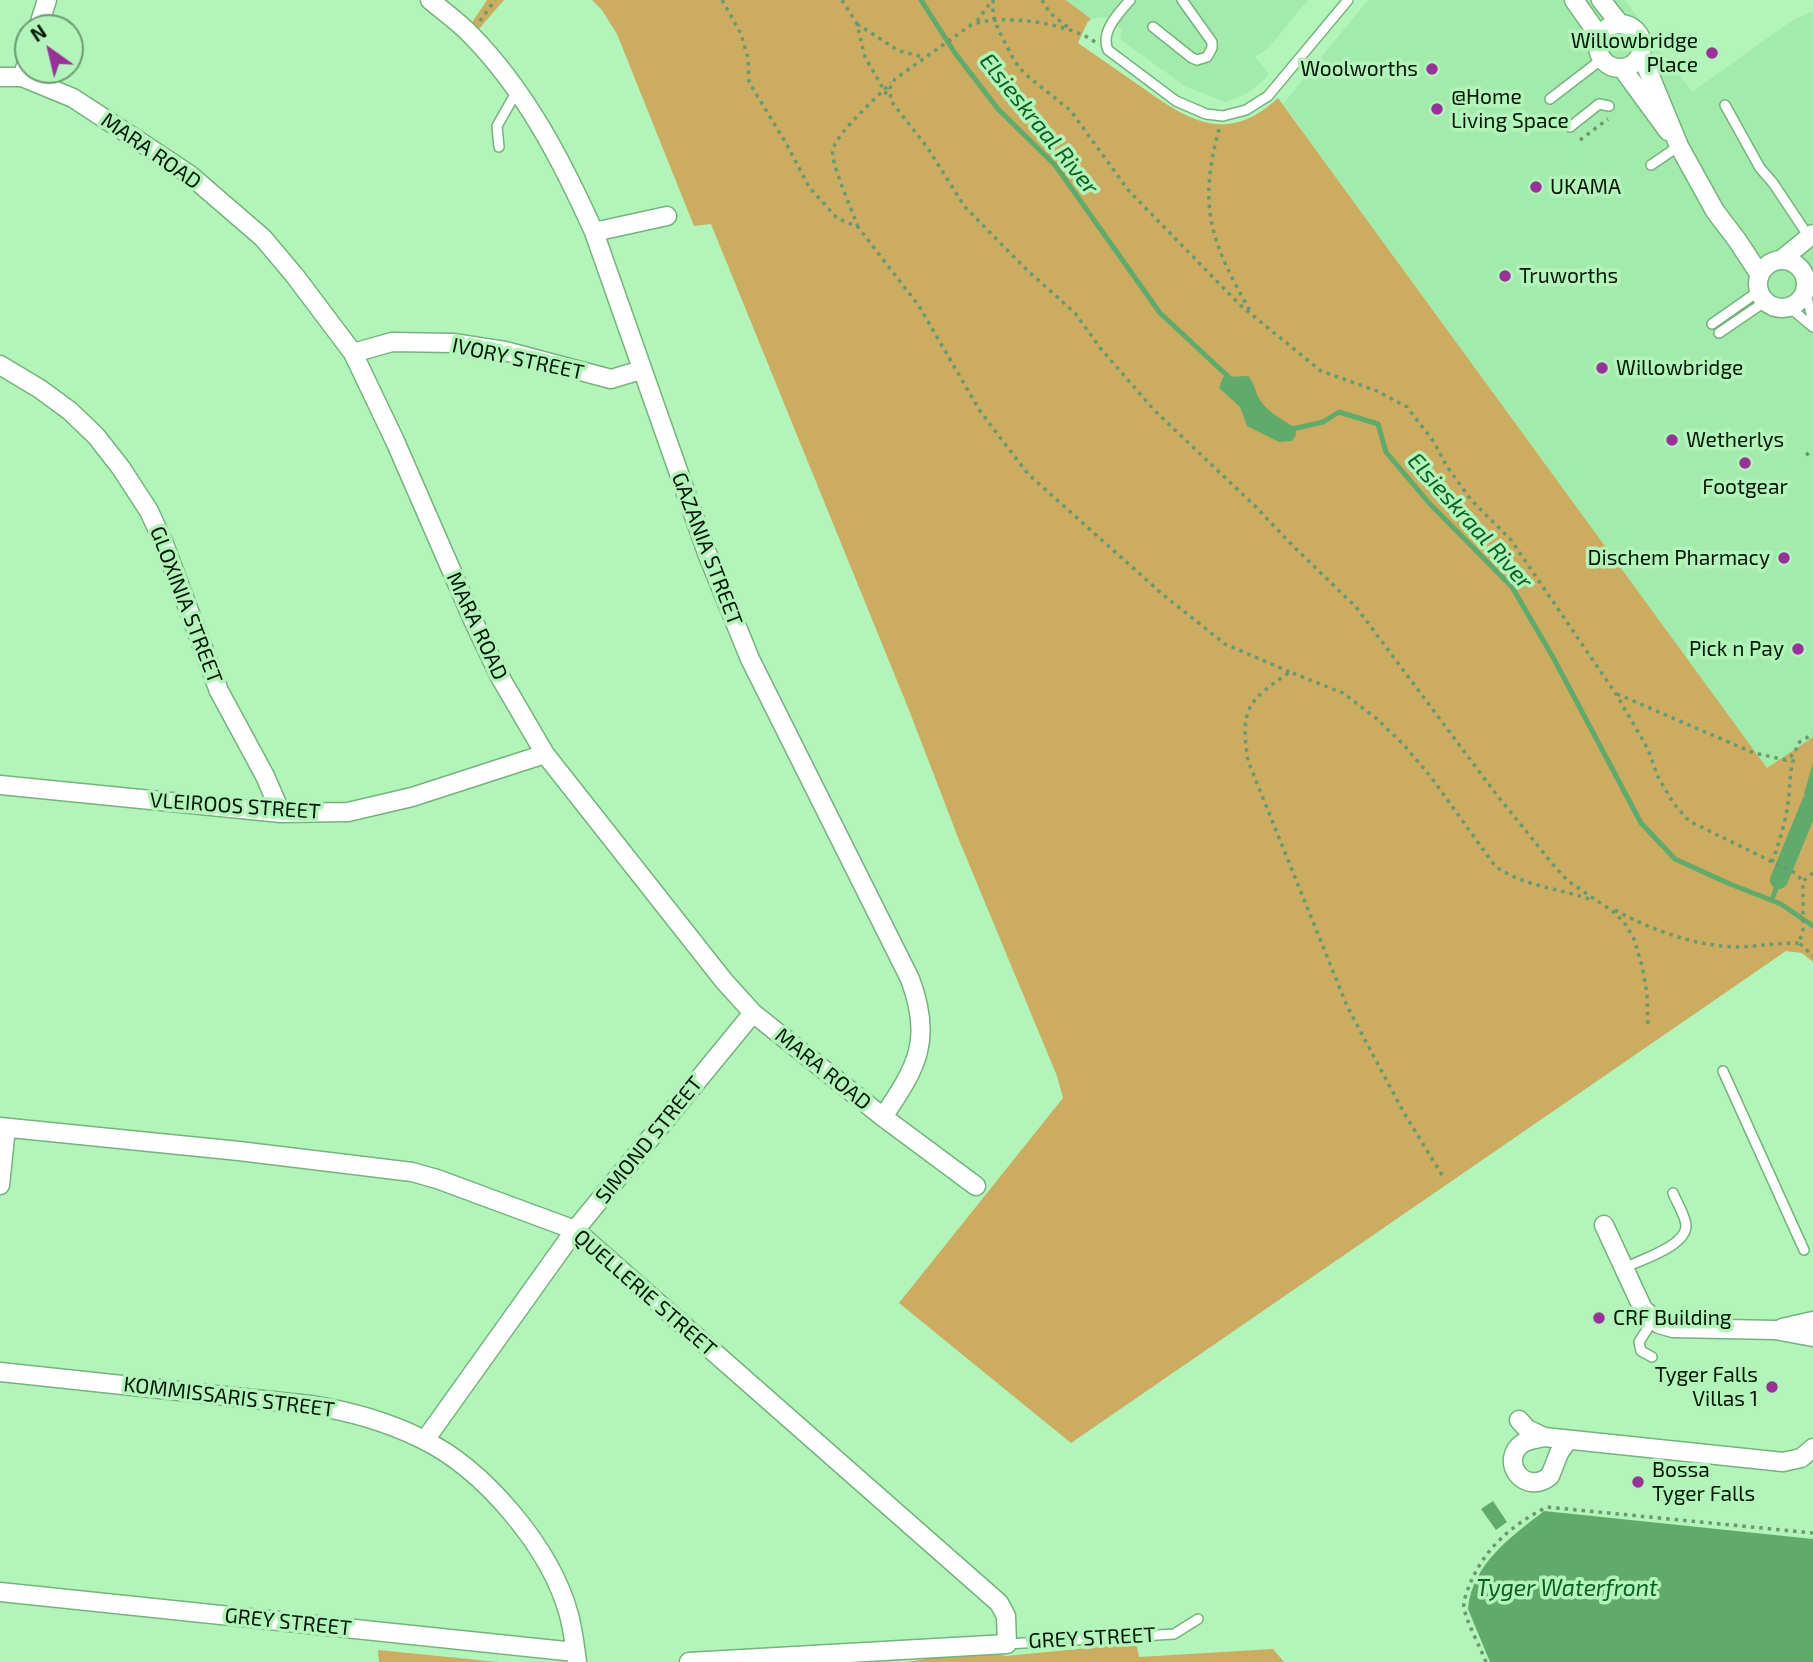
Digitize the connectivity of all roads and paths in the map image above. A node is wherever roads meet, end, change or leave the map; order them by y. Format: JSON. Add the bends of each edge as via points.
{"nodes":[{"id":1,"x":430,"y":0,"type":"edge"},
{"id":2,"x":495,"y":0,"type":"edge"},
{"id":3,"x":722,"y":0,"type":"edge"},
{"id":4,"x":842,"y":0,"type":"edge"},
{"id":5,"x":993,"y":0,"type":"edge"},
{"id":6,"x":1042,"y":0,"type":"edge"},
{"id":7,"x":1130,"y":0,"type":"edge"},
{"id":8,"x":1182,"y":0,"type":"edge"},
{"id":9,"x":1348,"y":0,"type":"edge"},
{"id":10,"x":1574,"y":0,"type":"edge"},
{"id":11,"x":1601,"y":0,"type":"edge"},
{"id":12,"x":994,"y":20,"type":"junction"},
{"id":13,"x":857,"y":24,"type":"junction"},
{"id":14,"x":974,"y":24,"type":"junction"},
{"id":15,"x":1620,"y":24,"type":"junction"},
{"id":16,"x":1153,"y":27,"type":"dead end"},
{"id":17,"x":1074,"y":31,"type":"junction"},
{"id":18,"x":470,"y":33,"type":"junction"},
{"id":19,"x":1600,"y":37,"type":"junction"},
{"id":20,"x":1111,"y":53,"type":"junction"},
{"id":21,"x":1641,"y":54,"type":"junction"},
{"id":22,"x":929,"y":56,"type":"junction"},
{"id":23,"x":1602,"y":59,"type":"junction"},
{"id":24,"x":1622,"y":68,"type":"junction"},
{"id":25,"x":895,"y":79,"type":"junction"},
{"id":26,"x":38,"y":84,"type":"edge"},
{"id":27,"x":884,"y":90,"type":"junction"},
{"id":28,"x":517,"y":91,"type":"junction"},
{"id":29,"x":1550,"y":99,"type":"dead end"},
{"id":30,"x":1725,"y":105,"type":"dead end"},
{"id":31,"x":1609,"y":106,"type":"dead end"},
{"id":32,"x":895,"y":107,"type":"junction"},
{"id":33,"x":1223,"y":116,"type":"junction"},
{"id":34,"x":1570,"y":127,"type":"dead end"},
{"id":35,"x":1677,"y":143,"type":"junction"},
{"id":36,"x":499,"y":147,"type":"dead end"},
{"id":37,"x":1651,"y":165,"type":"dead end"},
{"id":38,"x":667,"y":216,"type":"dead end"},
{"id":39,"x":858,"y":227,"type":"junction"},
{"id":40,"x":594,"y":232,"type":"junction"},
{"id":41,"x":1811,"y":235,"type":"edge"},
{"id":42,"x":1737,"y":240,"type":"junction"},
{"id":43,"x":1779,"y":260,"type":"junction"},
{"id":44,"x":1808,"y":282,"type":"edge"},
{"id":45,"x":1762,"y":289,"type":"junction"},
{"id":46,"x":1785,"y":308,"type":"junction"},
{"id":47,"x":1252,"y":315,"type":"junction"},
{"id":48,"x":1813,"y":321,"type":"edge"},
{"id":49,"x":1712,"y":324,"type":"dead end"},
{"id":50,"x":1813,"y":327,"type":"edge"},
{"id":51,"x":1719,"y":333,"type":"dead end"},
{"id":52,"x":353,"y":353,"type":"junction"},
{"id":53,"x":0,"y":365,"type":"edge"},
{"id":54,"x":641,"y":370,"type":"junction"},
{"id":55,"x":1813,"y":450,"type":"edge"},
{"id":56,"x":1806,"y":455,"type":"dead end"},
{"id":57,"x":1290,"y":672,"type":"junction"},
{"id":58,"x":1616,"y":694,"type":"junction"},
{"id":59,"x":1813,"y":734,"type":"edge"},
{"id":60,"x":1796,"y":753,"type":"junction"},
{"id":61,"x":545,"y":754,"type":"junction"},
{"id":62,"x":0,"y":785,"type":"edge"},
{"id":63,"x":281,"y":813,"type":"junction"},
{"id":64,"x":1772,"y":862,"type":"junction"},
{"id":65,"x":1813,"y":873,"type":"edge"},
{"id":66,"x":1803,"y":881,"type":"junction"},
{"id":67,"x":1603,"y":904,"type":"junction"},
{"id":68,"x":1799,"y":943,"type":"junction"},
{"id":69,"x":1813,"y":956,"type":"edge"},
{"id":70,"x":753,"y":1013,"type":"junction"},
{"id":71,"x":1648,"y":1029,"type":"dead end"},
{"id":72,"x":1723,"y":1071,"type":"dead end"},
{"id":73,"x":883,"y":1117,"type":"junction"},
{"id":74,"x":3,"y":1127,"type":"edge"},
{"id":75,"x":1442,"y":1175,"type":"dead end"},
{"id":76,"x":0,"y":1185,"type":"edge"},
{"id":77,"x":976,"y":1186,"type":"dead end"},
{"id":78,"x":1673,"y":1193,"type":"dead end"},
{"id":79,"x":1604,"y":1225,"type":"dead end"},
{"id":80,"x":575,"y":1230,"type":"junction"},
{"id":81,"x":1804,"y":1250,"type":"dead end"},
{"id":82,"x":1624,"y":1268,"type":"junction"},
{"id":83,"x":1653,"y":1320,"type":"junction"},
{"id":84,"x":1813,"y":1321,"type":"edge"},
{"id":85,"x":1775,"y":1330,"type":"junction"},
{"id":86,"x":1813,"y":1337,"type":"edge"},
{"id":87,"x":1652,"y":1357,"type":"dead end"},
{"id":88,"x":0,"y":1372,"type":"edge"},
{"id":89,"x":1519,"y":1420,"type":"dead end"},
{"id":90,"x":1544,"y":1437,"type":"junction"},
{"id":91,"x":425,"y":1440,"type":"junction"},
{"id":92,"x":1568,"y":1440,"type":"junction"},
{"id":93,"x":1813,"y":1448,"type":"edge"},
{"id":94,"x":1813,"y":1533,"type":"edge"},
{"id":95,"x":0,"y":1592,"type":"edge"},
{"id":96,"x":1198,"y":1619,"type":"dead end"},
{"id":97,"x":1007,"y":1644,"type":"junction"},
{"id":98,"x":576,"y":1657,"type":"edge"},
{"id":99,"x":690,"y":1662,"type":"edge"},
{"id":100,"x":1486,"y":1662,"type":"edge"}],
"edges":[{"from":1,"to":18,"type":"street","name":"GAZANIA STREET"},
{"from":2,"to":18,"type":"path"},
{"from":3,"to":39,"type":"path","via":[[741,33],[749,82],[809,187],[837,218]]},
{"from":4,"to":13,"type":"path"},
{"from":5,"to":12,"type":"path"},
{"from":5,"to":14,"type":"path"},
{"from":6,"to":17,"type":"path"},
{"from":7,"to":20,"type":"lane","via":[[1109,28],[1105,43]]},
{"from":8,"to":16,"type":"lane","via":[[1212,42],[1207,57],[1192,58]]},
{"from":9,"to":33,"type":"lane","via":[[1268,96],[1246,110]]},
{"from":10,"to":19,"type":"street"},
{"from":11,"to":15,"type":"street"},
{"from":12,"to":14,"type":"path"},
{"from":12,"to":17,"type":"path"},
{"from":12,"to":47,"type":"path","via":[[1025,74],[1070,110],[1129,191]]},
{"from":13,"to":22,"type":"path","via":[[899,51]]},
{"from":13,"to":27,"type":"path","via":[[865,57]]},
{"from":14,"to":22,"type":"path"},
{"from":15,"to":19,"type":"street"},
{"from":15,"to":21,"type":"street","via":[[1636,31],[1642,42]]},
{"from":17,"to":20,"type":"path"},
{"from":18,"to":28,"type":"street","name":"GAZANIA STREET"},
{"from":19,"to":23,"type":"street"},
{"from":20,"to":33,"type":"lane","via":[[1176,101]]},
{"from":21,"to":24,"type":"street"},
{"from":21,"to":35,"type":"street"},
{"from":22,"to":25,"type":"path"},
{"from":23,"to":24,"type":"street"},
{"from":23,"to":29,"type":"lane"},
{"from":24,"to":35,"type":"street"},
{"from":25,"to":27,"type":"path"},
{"from":25,"to":32,"type":"path","via":[[889,94]]},
{"from":26,"to":52,"type":"street","name":"MARA ROAD","via":[[74,98],[190,175],[263,239]]},
{"from":27,"to":32,"type":"path"},
{"from":27,"to":39,"type":"path","via":[[833,149]]},
{"from":28,"to":36,"type":"lane","via":[[497,126]]},
{"from":28,"to":40,"type":"street","name":"GAZANIA STREET","via":[[537,119]]},
{"from":30,"to":41,"type":"lane","via":[[1760,169]]},
{"from":31,"to":34,"type":"lane","via":[[1599,104]]},
{"from":32,"to":67,"type":"path","via":[[965,207],[1076,313],[1115,367],[1155,411],[1356,607],[1555,867]]},
{"from":33,"to":47,"type":"path","via":[[1210,173],[1211,225],[1218,249]]},
{"from":35,"to":37,"type":"lane"},
{"from":35,"to":42,"type":"street","via":[[1714,211]]},
{"from":38,"to":40,"type":"street"},
{"from":39,"to":57,"type":"path","via":[[919,306],[980,411],[1028,474],[1224,644]]},
{"from":40,"to":54,"type":"street","name":"GAZANIA STREET"},
{"from":41,"to":43,"type":"street"},
{"from":42,"to":43,"type":"street"},
{"from":42,"to":45,"type":"street"},
{"from":43,"to":44,"type":"street","via":[[1796,264]]},
{"from":43,"to":45,"type":"street","via":[[1768,264]]},
{"from":44,"to":46,"type":"street","via":[[1797,302]]},
{"from":44,"to":48,"type":"lane"},
{"from":45,"to":46,"type":"street","via":[[1774,306]]},
{"from":45,"to":49,"type":"lane"},
{"from":45,"to":51,"type":"lane"},
{"from":46,"to":50,"type":"lane"},
{"from":47,"to":58,"type":"path","via":[[1321,371],[1406,407],[1471,500],[1511,540]]},
{"from":52,"to":54,"type":"street","name":"IVORY STREET","via":[[392,342],[453,343],[505,351],[611,379]]},
{"from":52,"to":61,"type":"street","name":"MARA ROAD","via":[[500,677]]},
{"from":53,"to":63,"type":"street","name":"GLOXINIA STREET","via":[[60,404],[96,436],[149,511],[219,691]]},
{"from":54,"to":73,"type":"street","name":"GAZANIA STREET","via":[[750,659],[918,999],[922,1022],[916,1062]]},
{"from":55,"to":56,"type":"path"},
{"from":57,"to":67,"type":"path","via":[[1343,693],[1377,719],[1431,777],[1496,866],[1534,886]]},
{"from":57,"to":75,"type":"path","via":[[1249,706],[1243,729],[1248,761],[1347,1006]]},
{"from":58,"to":60,"type":"path","via":[[1754,753],[1786,760]]},
{"from":58,"to":64,"type":"path","via":[[1668,795],[1689,821]]},
{"from":59,"to":60,"type":"path","via":[[1798,743]]},
{"from":60,"to":64,"type":"path"},
{"from":61,"to":63,"type":"street","name":"VLEIROOS STREET","via":[[372,808]]},
{"from":61,"to":70,"type":"street","name":"MARA ROAD"},
{"from":62,"to":63,"type":"street","name":"VLEIROOS STREET"},
{"from":64,"to":66,"type":"path"},
{"from":65,"to":66,"type":"path"},
{"from":66,"to":68,"type":"path"},
{"from":67,"to":68,"type":"path","via":[[1702,942],[1736,947]]},
{"from":67,"to":71,"type":"path","via":[[1626,925],[1636,946],[1647,993]]},
{"from":68,"to":69,"type":"path"},
{"from":70,"to":73,"type":"street","name":"MARA ROAD"},
{"from":70,"to":80,"type":"street","name":"SIMOND STREET"},
{"from":72,"to":81,"type":"lane"},
{"from":73,"to":77,"type":"street","name":"MARA ROAD"},
{"from":74,"to":76,"type":"street"},
{"from":74,"to":80,"type":"street","name":"QUELLERIE STREET","via":[[412,1172]]},
{"from":78,"to":82,"type":"lane","via":[[1686,1222],[1682,1236]]},
{"from":79,"to":82,"type":"street"},
{"from":80,"to":91,"type":"street","name":"SIMOND STREET"},
{"from":80,"to":97,"type":"street","name":"QUELLERIE STREET","via":[[999,1603],[1006,1616]]},
{"from":82,"to":83,"type":"street"},
{"from":83,"to":85,"type":"street","via":[[1673,1328]]},
{"from":83,"to":87,"type":"lane","via":[[1639,1342],[1641,1351]]},
{"from":84,"to":85,"type":"street"},
{"from":85,"to":86,"type":"street"},
{"from":88,"to":91,"type":"street","name":"KOMMISSARIS STREET","via":[[331,1408]]},
{"from":89,"to":90,"type":"street"},
{"from":90,"to":92,"type":"street"},
{"from":90,"to":92,"type":"street","via":[[1521,1444],[1514,1456],[1514,1470],[1524,1480],[1537,1482],[1550,1476]]},
{"from":91,"to":98,"type":"street","name":"KOMMISSARIS STREET","via":[[458,1462],[524,1525],[569,1614]]},
{"from":92,"to":93,"type":"street","via":[[1783,1462],[1801,1458]]},
{"from":94,"to":100,"type":"path","via":[[1546,1507],[1502,1536],[1480,1563],[1467,1592],[1464,1607]]},
{"from":95,"to":98,"type":"street","name":"GREY STREET"},
{"from":96,"to":97,"type":"lane","name":"GREY STREET","via":[[1174,1634]]},
{"from":97,"to":99,"type":"street","name":"GREY STREET"}]}
